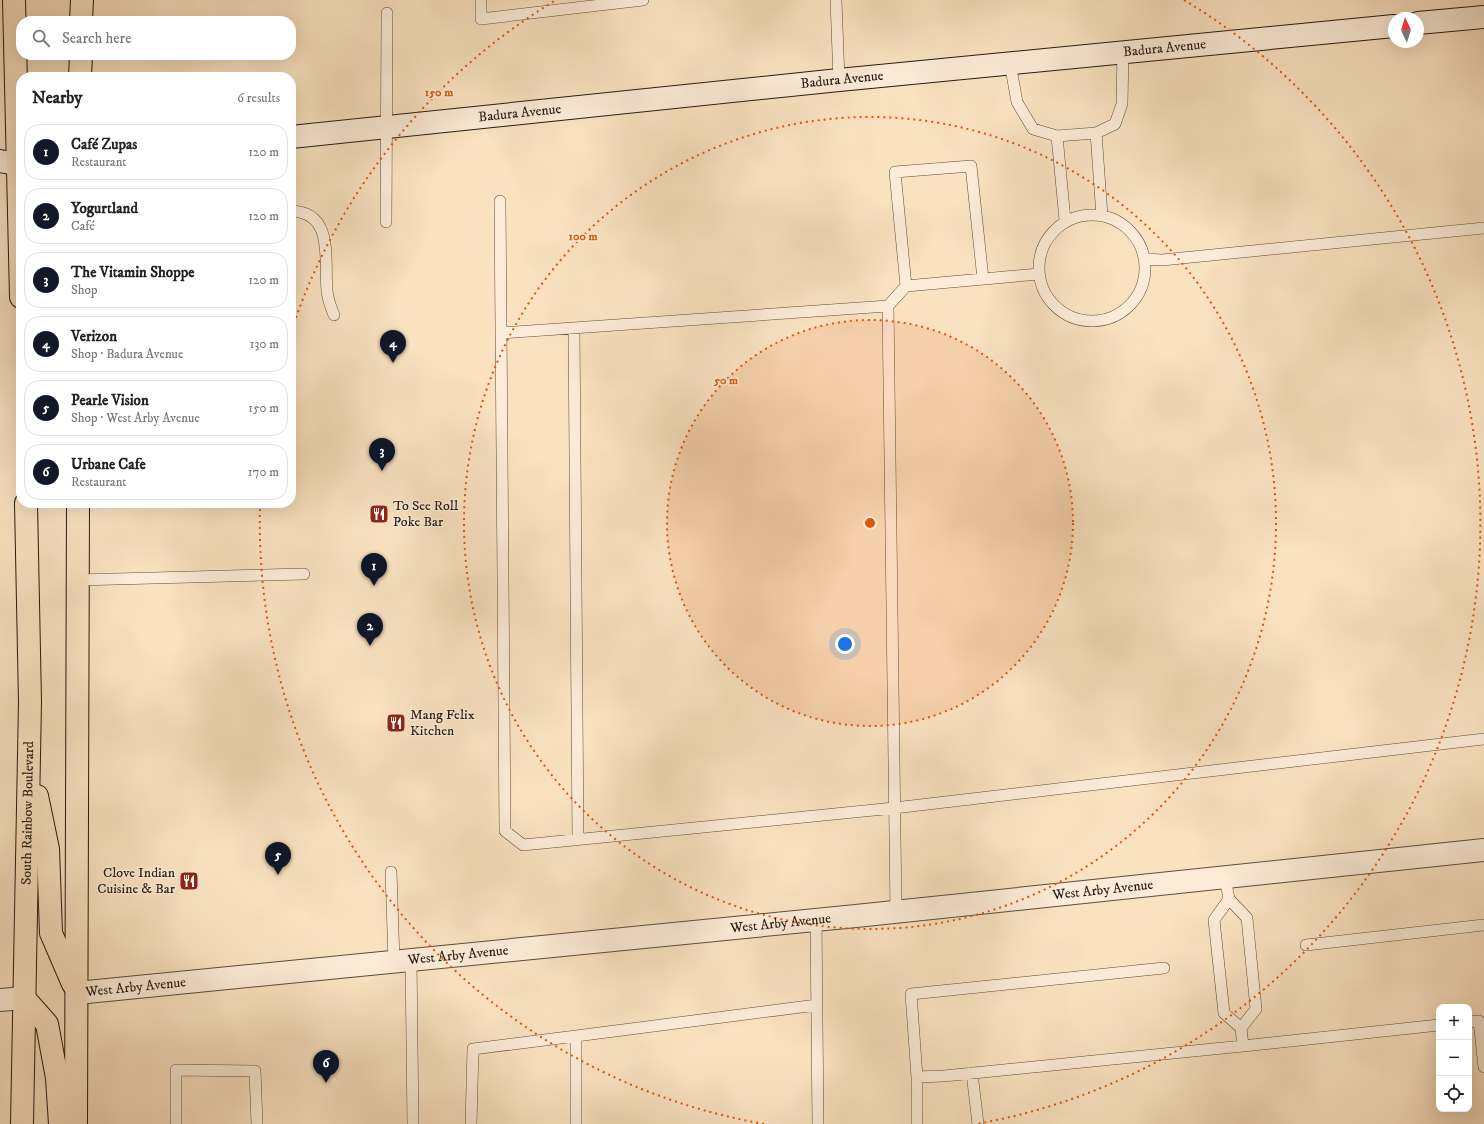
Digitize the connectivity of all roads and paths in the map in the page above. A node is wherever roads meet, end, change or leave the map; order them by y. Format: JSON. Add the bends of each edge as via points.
{"nodes":[{"id":1,"x":14,"y":0,"type":"edge"},
{"id":2,"x":82,"y":0,"type":"edge"},
{"id":3,"x":481,"y":0,"type":"edge"},
{"id":4,"x":643,"y":0,"type":"edge"},
{"id":5,"x":836,"y":0,"type":"edge"},
{"id":6,"x":387,"y":13,"type":"dead end"},
{"id":7,"x":81,"y":16,"type":"edge"},
{"id":8,"x":1484,"y":17,"type":"edge"},
{"id":9,"x":1424,"y":22,"type":"edge"},
{"id":10,"x":1388,"y":27,"type":"edge"},
{"id":11,"x":1123,"y":52,"type":"junction"},
{"id":12,"x":81,"y":60,"type":"edge"},
{"id":13,"x":1010,"y":63,"type":"junction"},
{"id":14,"x":80,"y":72,"type":"edge"},
{"id":15,"x":840,"y":80,"type":"junction"},
{"id":16,"x":387,"y":127,"type":"junction"},
{"id":17,"x":1096,"y":133,"type":"junction"},
{"id":18,"x":296,"y":136,"type":"edge"},
{"id":19,"x":1057,"y":136,"type":"junction"},
{"id":20,"x":10,"y":167,"type":"edge"},
{"id":21,"x":500,"y":201,"type":"dead end"},
{"id":22,"x":296,"y":212,"type":"edge"},
{"id":23,"x":1102,"y":216,"type":"junction"},
{"id":24,"x":1065,"y":220,"type":"junction"},
{"id":25,"x":386,"y":222,"type":"dead end"},
{"id":26,"x":1484,"y":228,"type":"edge"},
{"id":27,"x":16,"y":238,"type":"edge"},
{"id":28,"x":1144,"y":259,"type":"junction"},
{"id":29,"x":1039,"y":274,"type":"junction"},
{"id":30,"x":983,"y":280,"type":"junction"},
{"id":31,"x":906,"y":286,"type":"junction"},
{"id":32,"x":888,"y":306,"type":"junction"},
{"id":33,"x":334,"y":315,"type":"dead end"},
{"id":34,"x":574,"y":328,"type":"junction"},
{"id":35,"x":501,"y":333,"type":"junction"},
{"id":36,"x":26,"y":508,"type":"edge"},
{"id":37,"x":78,"y":508,"type":"edge"},
{"id":38,"x":304,"y":574,"type":"dead end"},
{"id":39,"x":78,"y":580,"type":"junction"},
{"id":40,"x":1484,"y":740,"type":"edge"},
{"id":41,"x":29,"y":759,"type":"junction"},
{"id":42,"x":894,"y":808,"type":"junction"},
{"id":43,"x":578,"y":839,"type":"junction"},
{"id":44,"x":1484,"y":850,"type":"edge"},
{"id":45,"x":391,"y":872,"type":"dead end"},
{"id":46,"x":1225,"y":877,"type":"junction"},
{"id":47,"x":1229,"y":899,"type":"junction"},
{"id":48,"x":896,"y":912,"type":"junction"},
{"id":49,"x":816,"y":920,"type":"junction"},
{"id":50,"x":1484,"y":924,"type":"edge"},
{"id":51,"x":1306,"y":945,"type":"dead end"},
{"id":52,"x":402,"y":960,"type":"junction"},
{"id":53,"x":1164,"y":968,"type":"dead end"},
{"id":54,"x":77,"y":993,"type":"junction"},
{"id":55,"x":24,"y":998,"type":"junction"},
{"id":56,"x":0,"y":1000,"type":"edge"},
{"id":57,"x":817,"y":1005,"type":"junction"},
{"id":58,"x":1477,"y":1021,"type":"edge"},
{"id":59,"x":1436,"y":1026,"type":"edge"},
{"id":60,"x":1241,"y":1028,"type":"junction"},
{"id":61,"x":576,"y":1036,"type":"junction"},
{"id":62,"x":1243,"y":1046,"type":"junction"},
{"id":63,"x":1484,"y":1067,"type":"edge"},
{"id":64,"x":972,"y":1073,"type":"junction"},
{"id":65,"x":916,"y":1077,"type":"junction"},
{"id":66,"x":22,"y":1124,"type":"edge"},
{"id":67,"x":60,"y":1124,"type":"edge"},
{"id":68,"x":76,"y":1124,"type":"edge"},
{"id":69,"x":176,"y":1124,"type":"edge"},
{"id":70,"x":257,"y":1124,"type":"edge"},
{"id":71,"x":413,"y":1124,"type":"edge"},
{"id":72,"x":471,"y":1124,"type":"edge"},
{"id":73,"x":576,"y":1124,"type":"edge"},
{"id":74,"x":818,"y":1124,"type":"edge"},
{"id":75,"x":917,"y":1124,"type":"edge"},
{"id":76,"x":978,"y":1124,"type":"edge"}],
"edges":[{"from":1,"to":20,"type":"main road"},
{"from":2,"to":7,"type":"main road"},
{"from":3,"to":4,"type":"lane","via":[[481,19]]},
{"from":5,"to":15,"type":"lane"},
{"from":6,"to":16,"type":"lane"},
{"from":8,"to":9,"type":"street"},
{"from":10,"to":11,"type":"street","name":"Badura Avenue"},
{"from":11,"to":13,"type":"street","name":"Badura Avenue"},
{"from":11,"to":17,"type":"lane","via":[[1122,104],[1115,124]]},
{"from":12,"to":14,"type":"main road"},
{"from":13,"to":15,"type":"street","name":"Badura Avenue"},
{"from":13,"to":19,"type":"lane","via":[[1017,102],[1033,129]]},
{"from":15,"to":16,"type":"street","name":"Badura Avenue"},
{"from":16,"to":18,"type":"street","name":"Badura Avenue"},
{"from":16,"to":25,"type":"lane"},
{"from":17,"to":19,"type":"lane"},
{"from":17,"to":23,"type":"lane"},
{"from":19,"to":24,"type":"lane"},
{"from":20,"to":27,"type":"main road"},
{"from":21,"to":35,"type":"lane"},
{"from":22,"to":33,"type":"lane","via":[[312,216],[324,235],[327,293]]},
{"from":23,"to":24,"type":"lane","via":[[1084,215]]},
{"from":23,"to":28,"type":"lane","via":[[1117,221],[1130,231],[1139,244]]},
{"from":24,"to":29,"type":"lane","via":[[1045,243],[1039,258]]},
{"from":26,"to":28,"type":"lane","via":[[1162,260]]},
{"from":28,"to":29,"type":"lane","via":[[1144,276],[1139,292],[1129,305],[1115,315],[1099,320],[1082,320],[1066,315],[1053,304],[1044,291]]},
{"from":29,"to":30,"type":"lane"},
{"from":30,"to":31,"type":"lane"},
{"from":30,"to":31,"type":"lane","via":[[971,166],[895,172]]},
{"from":31,"to":32,"type":"lane"},
{"from":32,"to":34,"type":"lane"},
{"from":32,"to":42,"type":"lane"},
{"from":34,"to":35,"type":"lane"},
{"from":34,"to":43,"type":"lane"},
{"from":35,"to":43,"type":"lane","via":[[505,831],[523,845]]},
{"from":36,"to":41,"type":"main road","name":"South Rainbow Boulevard"},
{"from":37,"to":39,"type":"main road"},
{"from":38,"to":39,"type":"lane"},
{"from":39,"to":54,"type":"main road"},
{"from":40,"to":42,"type":"lane"},
{"from":41,"to":54,"type":"main road","via":[[48,849],[51,933]]},
{"from":41,"to":55,"type":"main road","name":"South Rainbow Boulevard"},
{"from":42,"to":43,"type":"lane"},
{"from":42,"to":48,"type":"lane"},
{"from":44,"to":46,"type":"street","name":"West Arby Avenue"},
{"from":45,"to":52,"type":"lane"},
{"from":46,"to":47,"type":"lane"},
{"from":46,"to":48,"type":"street","name":"West Arby Avenue"},
{"from":47,"to":60,"type":"lane","via":[[1247,918],[1256,1009]]},
{"from":47,"to":60,"type":"lane","via":[[1214,920],[1224,1014]]},
{"from":48,"to":49,"type":"street","name":"West Arby Avenue"},
{"from":49,"to":52,"type":"street","name":"West Arby Avenue"},
{"from":49,"to":57,"type":"lane"},
{"from":50,"to":51,"type":"lane"},
{"from":52,"to":54,"type":"street","name":"West Arby Avenue"},
{"from":52,"to":71,"type":"lane"},
{"from":53,"to":65,"type":"lane","via":[[911,994]]},
{"from":54,"to":68,"type":"main road"},
{"from":55,"to":56,"type":"street"},
{"from":55,"to":66,"type":"main road","name":"South Rainbow Boulevard"},
{"from":55,"to":67,"type":"main road","via":[[47,1024],[57,1078]]},
{"from":57,"to":61,"type":"lane"},
{"from":57,"to":74,"type":"lane"},
{"from":58,"to":63,"type":"lane"},
{"from":59,"to":62,"type":"lane"},
{"from":60,"to":62,"type":"lane"},
{"from":61,"to":72,"type":"lane","via":[[473,1049]]},
{"from":61,"to":73,"type":"lane"},
{"from":62,"to":64,"type":"lane"},
{"from":64,"to":65,"type":"lane"},
{"from":64,"to":76,"type":"lane"},
{"from":65,"to":75,"type":"lane"},
{"from":69,"to":70,"type":"lane","via":[[176,1070],[255,1071]]}]}
